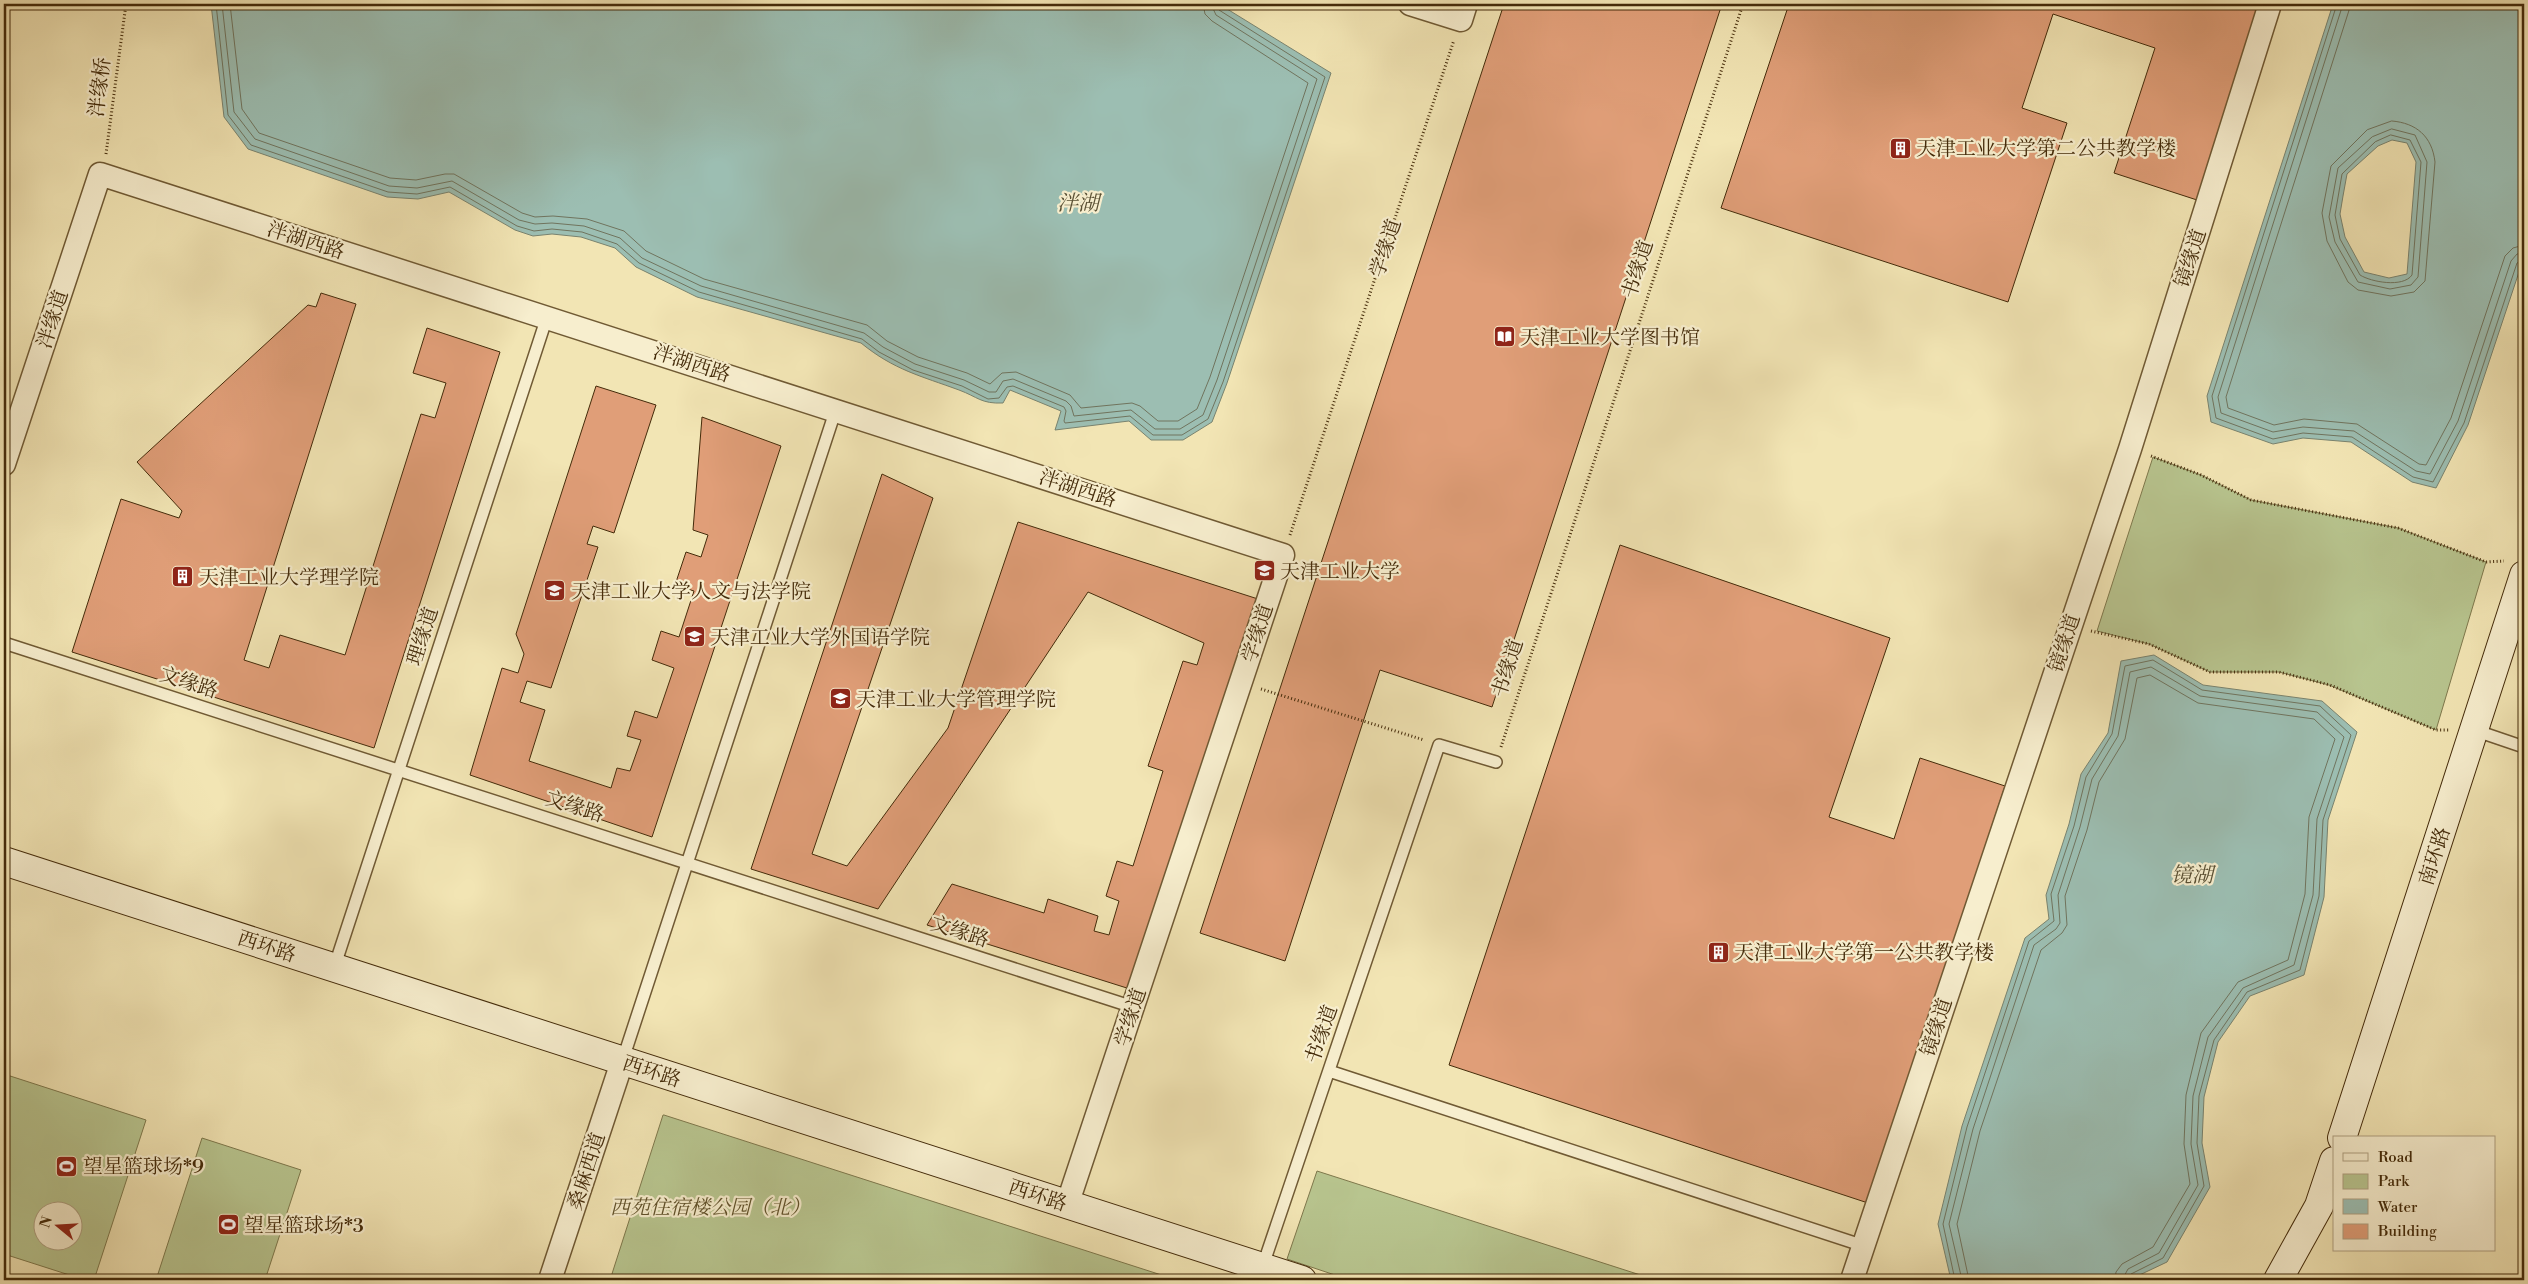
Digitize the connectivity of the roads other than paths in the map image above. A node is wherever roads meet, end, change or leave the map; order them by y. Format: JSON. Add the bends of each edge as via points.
{"nodes":[{"id":1,"x":1410,"y":4,"type":"edge"},
{"id":2,"x":2270,"y":4,"type":"edge"},
{"id":3,"x":1463,"y":12,"type":"edge"},
{"id":4,"x":100,"y":174,"type":"joint"},
{"id":5,"x":547,"y":317,"type":"junction"},
{"id":6,"x":836,"y":409,"type":"junction"},
{"id":7,"x":4,"y":464,"type":"edge"},
{"id":8,"x":1283,"y":555,"type":"joint"},
{"id":9,"x":2515,"y":568,"type":"edge"},
{"id":10,"x":4,"y":643,"type":"edge"},
{"id":11,"x":2474,"y":730,"type":"junction"},
{"id":12,"x":2524,"y":747,"type":"edge"},
{"id":13,"x":1496,"y":762,"type":"road end"},
{"id":14,"x":398,"y":768,"type":"junction"},
{"id":15,"x":4,"y":861,"type":"edge"},
{"id":16,"x":688,"y":862,"type":"junction"},
{"id":17,"x":334,"y":968,"type":"junction"},
{"id":18,"x":1133,"y":1007,"type":"junction"},
{"id":19,"x":622,"y":1062,"type":"junction"},
{"id":20,"x":1328,"y":1071,"type":"junction"},
{"id":21,"x":2343,"y":1136,"type":"edge"},
{"id":22,"x":2333,"y":1165,"type":"edge"},
{"id":23,"x":1067,"y":1205,"type":"junction"},
{"id":24,"x":1864,"y":1246,"type":"junction"},
{"id":25,"x":1260,"y":1274,"type":"edge"},
{"id":26,"x":550,"y":1280,"type":"edge"},
{"id":27,"x":1302,"y":1280,"type":"edge"},
{"id":28,"x":1852,"y":1280,"type":"edge"},
{"id":29,"x":2278,"y":1280,"type":"edge"}],
"edges":[{"from":1,"to":3,"type":"street"},
{"from":2,"to":24,"type":"street","name":"镜缘道","via":[[2130,449]]},
{"from":4,"to":5,"type":"street","name":"泮湖西路"},
{"from":4,"to":7,"type":"street","name":"泮缘道"},
{"from":5,"to":6,"type":"street","name":"泮湖西路"},
{"from":5,"to":14,"type":"lane","name":"理缘道"},
{"from":6,"to":8,"type":"street","name":"泮湖西路"},
{"from":6,"to":16,"type":"lane"},
{"from":8,"to":18,"type":"street","name":"学缘道"},
{"from":9,"to":11,"type":"street","name":"南环路"},
{"from":10,"to":14,"type":"lane","name":"文缘路"},
{"from":11,"to":12,"type":"lane"},
{"from":11,"to":21,"type":"street","name":"南环路"},
{"from":13,"to":20,"type":"lane","name":"书缘道","via":[[1439,745]]},
{"from":14,"to":16,"type":"lane","name":"文缘路"},
{"from":14,"to":17,"type":"lane","name":"理缘道"},
{"from":15,"to":17,"type":"street","name":"西环路"},
{"from":16,"to":18,"type":"lane","name":"文缘路"},
{"from":16,"to":19,"type":"lane"},
{"from":17,"to":19,"type":"street","name":"西环路"},
{"from":18,"to":23,"type":"street","name":"学缘道"},
{"from":19,"to":23,"type":"street","name":"西环路"},
{"from":19,"to":26,"type":"street","name":"桑麻西道"},
{"from":20,"to":24,"type":"lane"},
{"from":20,"to":25,"type":"lane","name":"书缘道"},
{"from":22,"to":29,"type":"street","via":[[2320,1206]]},
{"from":23,"to":25,"type":"street","name":"西环路"},
{"from":24,"to":28,"type":"street","name":"镜缘道"},
{"from":25,"to":27,"type":"street","name":"西环路"}]}
